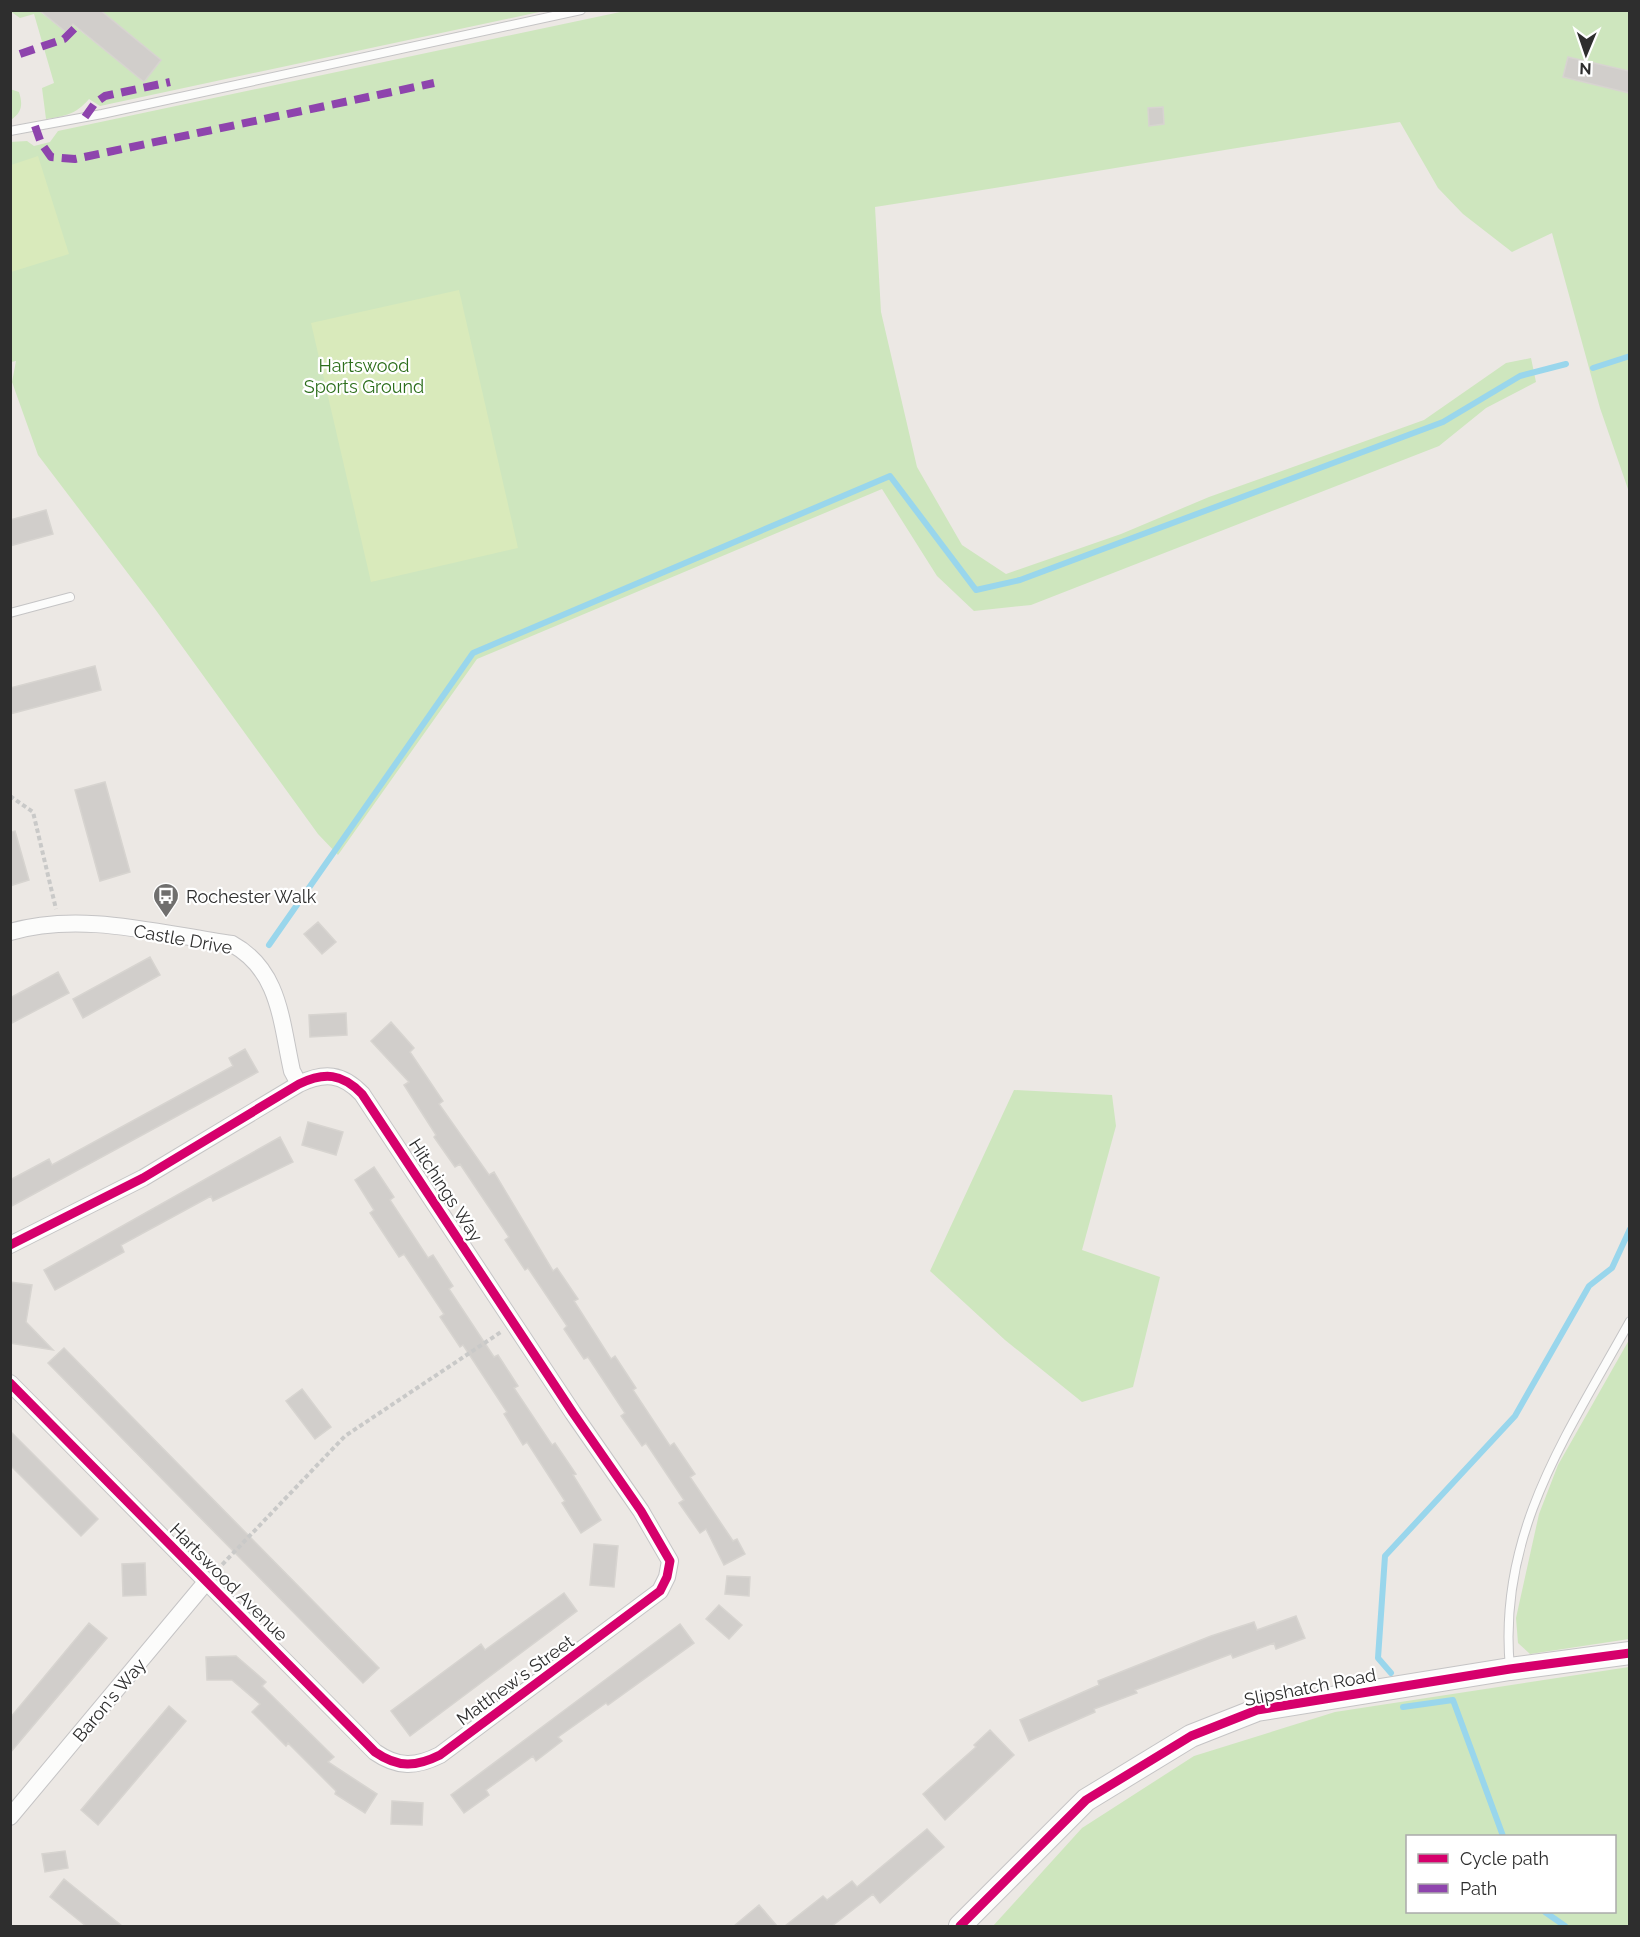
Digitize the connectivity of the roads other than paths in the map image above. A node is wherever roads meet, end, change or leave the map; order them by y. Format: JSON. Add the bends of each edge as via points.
{"nodes":[{"id":1,"x":581,"y":10,"type":"edge"},
{"id":2,"x":10,"y":131,"type":"edge"},
{"id":3,"x":70,"y":597,"type":"dead end"},
{"id":4,"x":10,"y":613,"type":"edge"},
{"id":5,"x":10,"y":932,"type":"edge"},
{"id":6,"x":299,"y":1084,"type":"junction"},
{"id":7,"x":10,"y":1245,"type":"edge"},
{"id":8,"x":1629,"y":1321,"type":"edge"},
{"id":9,"x":10,"y":1383,"type":"edge"},
{"id":10,"x":206,"y":1582,"type":"junction"},
{"id":11,"x":610,"y":1630,"type":"joint"},
{"id":12,"x":1629,"y":1653,"type":"edge"},
{"id":13,"x":1510,"y":1669,"type":"junction"},
{"id":14,"x":440,"y":1755,"type":"joint"},
{"id":15,"x":10,"y":1817,"type":"edge"},
{"id":16,"x":960,"y":1926,"type":"edge"}],
"edges":[{"from":1,"to":2,"type":"lane"},
{"from":3,"to":4,"type":"lane"},
{"from":5,"to":6,"type":"street","name":"Castle Drive","via":[[59,922],[232,944],[249,953],[270,981],[292,1071]]},
{"from":6,"to":7,"type":"street","name":"Hitchings Way","via":[[143,1178]]},
{"from":6,"to":11,"type":"street","name":"Hitchings Way","via":[[316,1076],[332,1075],[351,1082],[362,1094],[641,1511],[670,1561],[660,1591]]},
{"from":8,"to":13,"type":"lane","via":[[1548,1468],[1526,1526],[1512,1574]]},
{"from":9,"to":10,"type":"street","name":"Hartswood Avenue"},
{"from":10,"to":14,"type":"street","name":"Hartswood Avenue","via":[[375,1752],[400,1765],[426,1763]]},
{"from":10,"to":15,"type":"street","name":"Baron's Way"},
{"from":11,"to":14,"type":"street","name":"Matthew's Street"},
{"from":12,"to":13,"type":"street","name":"Slipshatch Road"},
{"from":13,"to":16,"type":"street","name":"Slipshatch Road","via":[[1257,1710],[1191,1736],[1086,1800]]}]}
